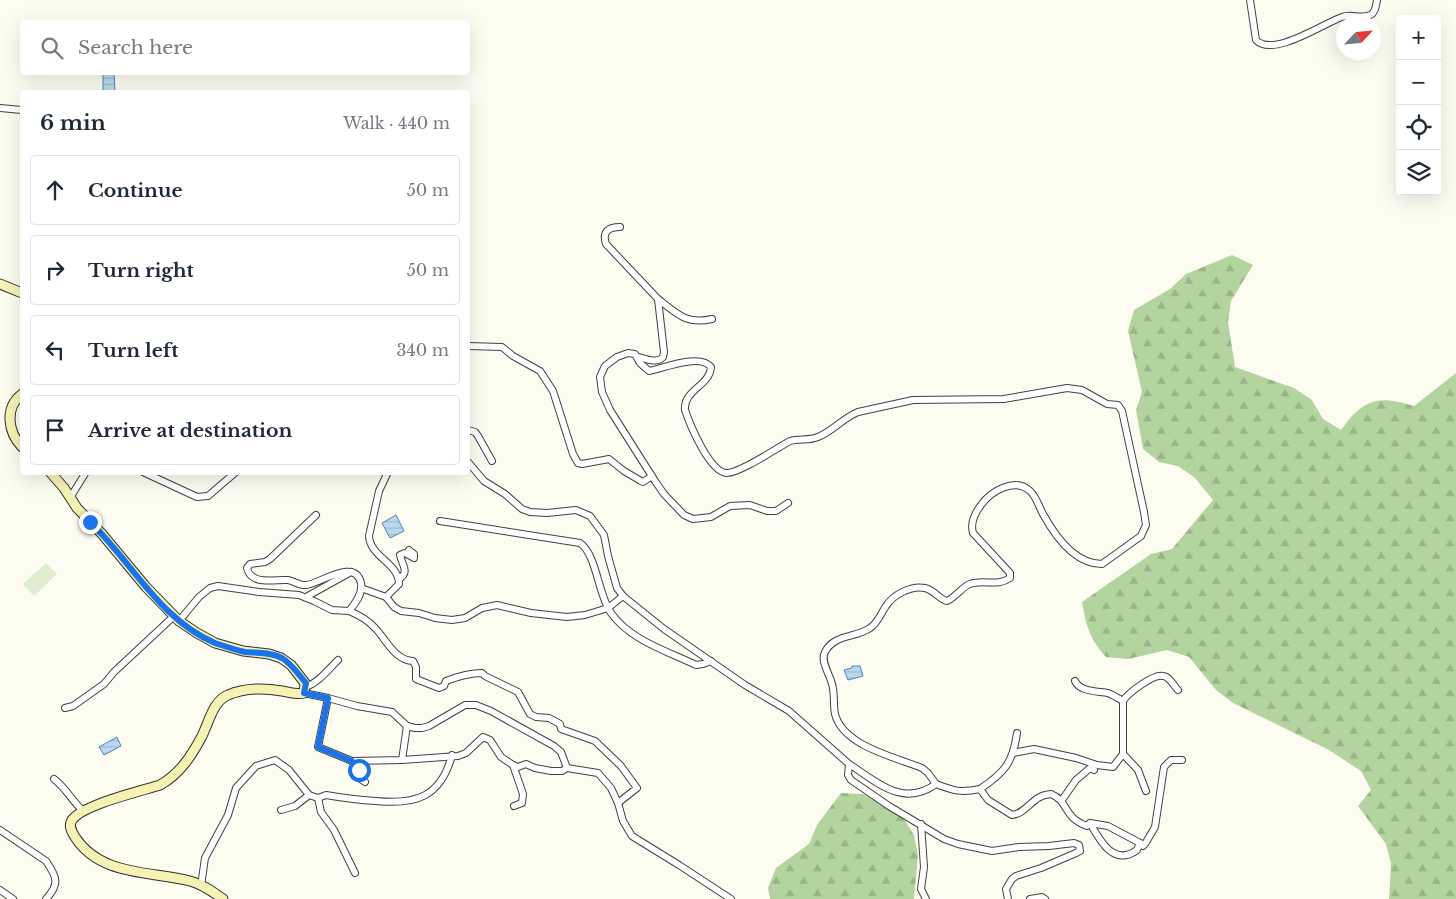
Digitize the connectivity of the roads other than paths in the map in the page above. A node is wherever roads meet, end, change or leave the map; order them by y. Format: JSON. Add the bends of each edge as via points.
{"nodes":[{"id":1,"x":1250,"y":0,"type":"edge"},
{"id":2,"x":1377,"y":0,"type":"edge"},
{"id":3,"x":0,"y":108,"type":"edge"},
{"id":4,"x":20,"y":110,"type":"edge"},
{"id":5,"x":620,"y":227,"type":"dead end"},
{"id":6,"x":0,"y":284,"type":"edge"},
{"id":7,"x":20,"y":293,"type":"edge"},
{"id":8,"x":658,"y":299,"type":"junction"},
{"id":9,"x":712,"y":319,"type":"dead end"},
{"id":10,"x":470,"y":346,"type":"edge"},
{"id":11,"x":638,"y":357,"type":"junction"},
{"id":12,"x":20,"y":396,"type":"edge"},
{"id":13,"x":470,"y":431,"type":"edge"},
{"id":14,"x":20,"y":444,"type":"edge"},
{"id":15,"x":492,"y":461,"type":"dead end"},
{"id":16,"x":470,"y":464,"type":"edge"},
{"id":17,"x":52,"y":475,"type":"edge"},
{"id":18,"x":84,"y":475,"type":"edge"},
{"id":19,"x":149,"y":475,"type":"edge"},
{"id":20,"x":232,"y":475,"type":"edge"},
{"id":21,"x":387,"y":475,"type":"edge"},
{"id":22,"x":652,"y":476,"type":"junction"},
{"id":23,"x":70,"y":498,"type":"junction"},
{"id":24,"x":788,"y":504,"type":"dead end"},
{"id":25,"x":316,"y":514,"type":"dead end"},
{"id":26,"x":440,"y":521,"type":"dead end"},
{"id":27,"x":409,"y":550,"type":"dead end"},
{"id":28,"x":351,"y":572,"type":"junction"},
{"id":29,"x":399,"y":579,"type":"junction"},
{"id":30,"x":360,"y":588,"type":"junction"},
{"id":31,"x":623,"y":596,"type":"junction"},
{"id":32,"x":306,"y":597,"type":"junction"},
{"id":33,"x":386,"y":597,"type":"junction"},
{"id":34,"x":608,"y":608,"type":"junction"},
{"id":35,"x":349,"y":611,"type":"junction"},
{"id":36,"x":176,"y":619,"type":"junction"},
{"id":37,"x":338,"y":660,"type":"dead end"},
{"id":38,"x":711,"y":661,"type":"junction"},
{"id":39,"x":1075,"y":681,"type":"dead end"},
{"id":40,"x":305,"y":690,"type":"junction"},
{"id":41,"x":1178,"y":690,"type":"dead end"},
{"id":42,"x":328,"y":698,"type":"junction"},
{"id":43,"x":1123,"y":701,"type":"junction"},
{"id":44,"x":65,"y":708,"type":"dead end"},
{"id":45,"x":406,"y":726,"type":"junction"},
{"id":46,"x":1016,"y":733,"type":"dead end"},
{"id":47,"x":1014,"y":753,"type":"junction"},
{"id":48,"x":1123,"y":754,"type":"junction"},
{"id":49,"x":452,"y":755,"type":"junction"},
{"id":50,"x":402,"y":760,"type":"junction"},
{"id":51,"x":1182,"y":760,"type":"dead end"},
{"id":52,"x":352,"y":761,"type":"junction"},
{"id":53,"x":849,"y":764,"type":"junction"},
{"id":54,"x":513,"y":765,"type":"junction"},
{"id":55,"x":567,"y":768,"type":"junction"},
{"id":56,"x":1094,"y":770,"type":"dead end"},
{"id":57,"x":54,"y":779,"type":"dead end"},
{"id":58,"x":366,"y":782,"type":"dead end"},
{"id":59,"x":936,"y":784,"type":"junction"},
{"id":60,"x":980,"y":789,"type":"junction"},
{"id":61,"x":1146,"y":791,"type":"dead end"},
{"id":62,"x":309,"y":795,"type":"junction"},
{"id":63,"x":318,"y":798,"type":"junction"},
{"id":64,"x":1062,"y":800,"type":"junction"},
{"id":65,"x":618,"y":802,"type":"junction"},
{"id":66,"x":514,"y":806,"type":"dead end"},
{"id":67,"x":281,"y":810,"type":"dead end"},
{"id":68,"x":83,"y":812,"type":"junction"},
{"id":69,"x":1090,"y":823,"type":"junction"},
{"id":70,"x":921,"y":824,"type":"junction"},
{"id":71,"x":0,"y":830,"type":"edge"},
{"id":72,"x":1140,"y":843,"type":"junction"},
{"id":73,"x":355,"y":874,"type":"dead end"},
{"id":74,"x":201,"y":886,"type":"junction"},
{"id":75,"x":0,"y":890,"type":"edge"},
{"id":76,"x":13,"y":899,"type":"edge"},
{"id":77,"x":46,"y":899,"type":"edge"},
{"id":78,"x":223,"y":899,"type":"edge"},
{"id":79,"x":731,"y":899,"type":"edge"},
{"id":80,"x":926,"y":899,"type":"edge"},
{"id":81,"x":1008,"y":899,"type":"edge"},
{"id":82,"x":1030,"y":899,"type":"edge"},
{"id":83,"x":1045,"y":899,"type":"edge"}],
"edges":[{"from":1,"to":2,"type":"street","via":[[1256,40],[1265,45],[1301,38],[1342,16],[1369,16],[1376,8]]},
{"from":3,"to":4,"type":"street"},
{"from":5,"to":8,"type":"street","via":[[605,232],[606,244]]},
{"from":6,"to":7,"type":"street"},
{"from":8,"to":9,"type":"street","via":[[690,320]]},
{"from":8,"to":11,"type":"street","via":[[663,357],[655,361]]},
{"from":10,"to":22,"type":"street","via":[[502,347],[540,371],[553,391],[572,454],[578,463],[609,459],[643,482]]},
{"from":11,"to":22,"type":"street","via":[[628,353],[617,358],[605,366],[600,377],[610,410]]},
{"from":11,"to":59,"type":"street","via":[[649,371],[685,362],[705,362],[711,367],[706,380],[684,407],[705,453],[724,473],[741,469],[790,441],[822,435],[851,415],[890,404],[913,400],[1004,399],[1075,388],[1107,404],[1118,404],[1144,512],[1146,525],[1141,536],[1102,564],[1084,561],[1059,538],[1032,492],[1021,485],[1006,487],[996,491],[980,506],[971,528],[1010,573],[1010,578],[993,584],[971,583],[948,601],[928,588],[909,589],[887,604],[872,627],[835,640],[824,653],[834,693],[835,714],[843,729],[877,752],[922,768]]},
{"from":12,"to":14,"type":"street","via":[[13,404],[9,418]]},
{"from":13,"to":15,"type":"street","via":[[478,436]]},
{"from":16,"to":31,"type":"street","via":[[484,481],[522,509],[547,513],[576,510],[590,516],[604,535],[617,588]]},
{"from":17,"to":23,"type":"street"},
{"from":18,"to":23,"type":"street"},
{"from":19,"to":20,"type":"street","via":[[203,497]]},
{"from":21,"to":29,"type":"street","via":[[379,491],[369,542]]},
{"from":22,"to":24,"type":"street","via":[[674,506],[694,519],[711,517],[730,506],[750,505],[776,511]]},
{"from":23,"to":36,"type":"street"},
{"from":25,"to":28,"type":"street","via":[[270,559],[250,564],[248,572],[264,581],[286,580],[306,585],[344,571]]},
{"from":26,"to":34,"type":"street","via":[[580,543],[588,552]]},
{"from":27,"to":29,"type":"street","via":[[414,558],[405,553],[400,555],[406,571]]},
{"from":28,"to":30,"type":"street","via":[[358,579]]},
{"from":28,"to":32,"type":"street"},
{"from":29,"to":33,"type":"street","via":[[399,584]]},
{"from":30,"to":33,"type":"street"},
{"from":30,"to":35,"type":"street","via":[[359,596]]},
{"from":31,"to":34,"type":"street"},
{"from":31,"to":38,"type":"street"},
{"from":32,"to":35,"type":"street","via":[[332,610]]},
{"from":32,"to":36,"type":"street","via":[[218,586],[210,588]]},
{"from":33,"to":34,"type":"street","via":[[401,611],[452,620],[497,605],[567,617]]},
{"from":34,"to":38,"type":"street","via":[[617,620],[649,644],[698,666]]},
{"from":35,"to":65,"type":"street","via":[[366,620],[406,661],[413,662],[416,679],[439,688],[446,681],[460,676],[482,673],[518,692],[530,714],[549,718],[560,724],[561,729],[595,741],[637,788]]},
{"from":36,"to":40,"type":"street","via":[[215,643],[281,658],[306,683]]},
{"from":36,"to":44,"type":"street","via":[[104,684]]},
{"from":37,"to":40,"type":"street"},
{"from":38,"to":53,"type":"street","via":[[789,711]]},
{"from":39,"to":43,"type":"street","via":[[1082,689],[1111,694]]},
{"from":40,"to":42,"type":"street"},
{"from":40,"to":68,"type":"street","via":[[296,694],[262,689],[227,695],[219,700],[198,743],[170,779]]},
{"from":41,"to":43,"type":"street","via":[[1163,676],[1136,688]]},
{"from":42,"to":45,"type":"street","via":[[392,712]]},
{"from":42,"to":52,"type":"street","via":[[318,747]]},
{"from":43,"to":48,"type":"street"},
{"from":45,"to":50,"type":"street"},
{"from":45,"to":55,"type":"street","via":[[422,728],[465,705],[476,705],[492,710],[554,746],[562,752]]},
{"from":46,"to":47,"type":"street"},
{"from":47,"to":48,"type":"street","via":[[1034,750],[1108,767],[1113,767]]},
{"from":47,"to":60,"type":"street","via":[[1002,773]]},
{"from":48,"to":61,"type":"street","via":[[1138,770]]},
{"from":49,"to":50,"type":"street"},
{"from":49,"to":54,"type":"street","via":[[463,754],[483,737],[490,740],[502,757]]},
{"from":49,"to":63,"type":"street","via":[[440,783],[416,800],[397,803],[326,795]]},
{"from":50,"to":52,"type":"street"},
{"from":51,"to":72,"type":"street","via":[[1171,760],[1164,767],[1155,827],[1145,844]]},
{"from":52,"to":58,"type":"street","via":[[359,770],[359,778]]},
{"from":53,"to":59,"type":"street","via":[[902,794],[919,793]]},
{"from":53,"to":70,"type":"street","via":[[851,780]]},
{"from":54,"to":55,"type":"street","via":[[526,764],[557,771]]},
{"from":54,"to":66,"type":"street","via":[[523,794],[522,804]]},
{"from":55,"to":65,"type":"street","via":[[598,772]]},
{"from":56,"to":64,"type":"street","via":[[1090,768],[1080,776]]},
{"from":57,"to":68,"type":"street"},
{"from":59,"to":60,"type":"street","via":[[963,792]]},
{"from":60,"to":64,"type":"street","via":[[988,800],[1012,815],[1045,795],[1051,794]]},
{"from":62,"to":63,"type":"street"},
{"from":62,"to":67,"type":"street","via":[[295,806]]},
{"from":62,"to":74,"type":"street","via":[[289,770],[274,760],[256,766],[236,788],[228,815],[205,858]]},
{"from":63,"to":73,"type":"street","via":[[321,812],[332,825]]},
{"from":64,"to":69,"type":"street","via":[[1071,817],[1087,826]]},
{"from":65,"to":79,"type":"street","via":[[623,821],[632,836]]},
{"from":68,"to":74,"type":"street","via":[[72,819],[70,827],[89,853],[100,861]]},
{"from":69,"to":72,"type":"street","via":[[1108,826]]},
{"from":69,"to":72,"type":"street","via":[[1101,842],[1114,853],[1127,856],[1137,850]]},
{"from":70,"to":80,"type":"street","via":[[924,867],[921,889]]},
{"from":70,"to":81,"type":"street","via":[[951,842],[992,851],[1078,845],[1080,848],[1076,853],[1012,879],[1006,889]]},
{"from":71,"to":77,"type":"street","via":[[51,867],[56,882]]},
{"from":74,"to":78,"type":"street"},
{"from":75,"to":76,"type":"street"},
{"from":82,"to":83,"type":"street"}]}
